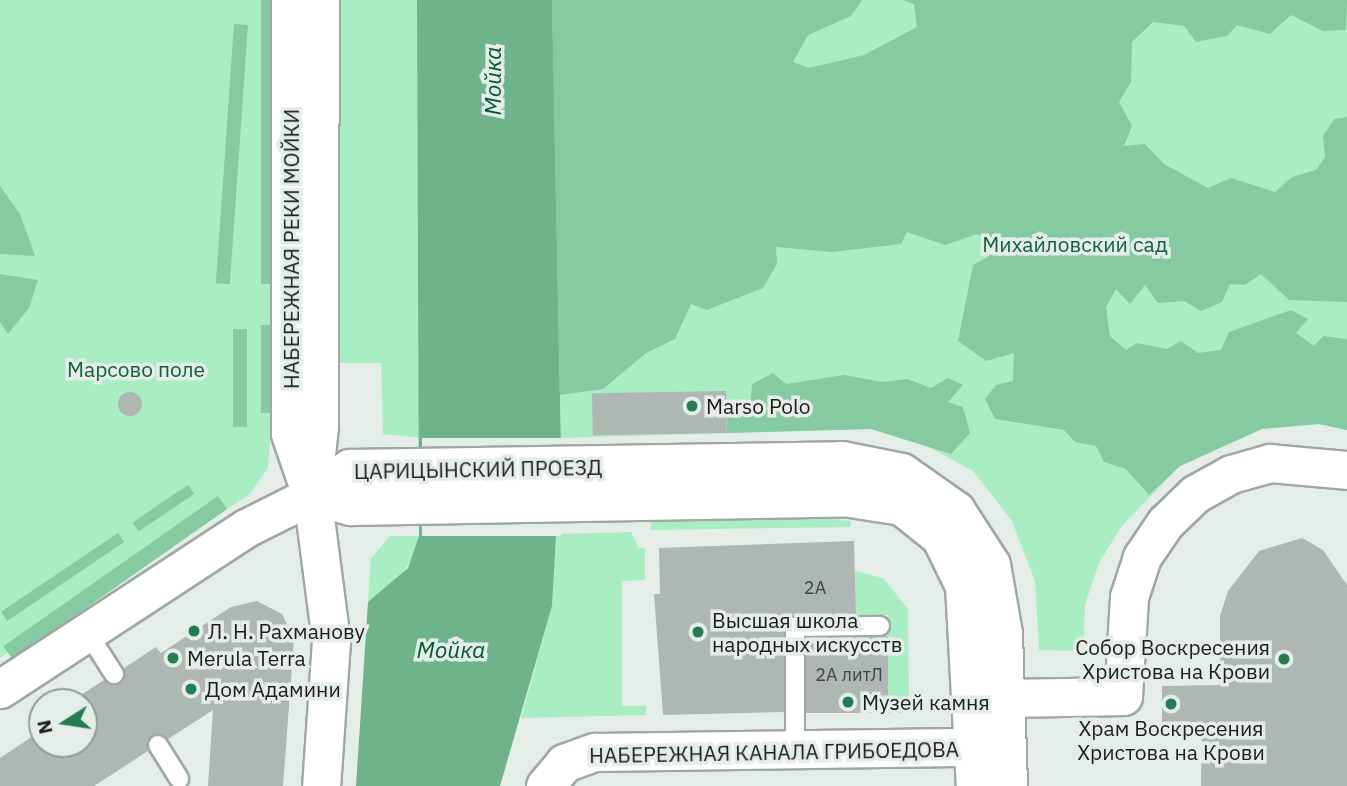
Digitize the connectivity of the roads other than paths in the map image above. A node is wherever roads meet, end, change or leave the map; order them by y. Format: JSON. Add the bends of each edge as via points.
{"nodes":[{"id":1,"x":291,"y":0,"type":"edge"},
{"id":2,"x":320,"y":0,"type":"edge"},
{"id":3,"x":1347,"y":470,"type":"edge"},
{"id":4,"x":312,"y":495,"type":"junction"},
{"id":5,"x":880,"y":626,"type":"dead end"},
{"id":6,"x":87,"y":632,"type":"junction"},
{"id":7,"x":114,"y":674,"type":"dead end"},
{"id":8,"x":0,"y":689,"type":"edge"},
{"id":9,"x":1007,"y":698,"type":"junction"},
{"id":10,"x":158,"y":745,"type":"dead end"},
{"id":11,"x":975,"y":747,"type":"junction"},
{"id":12,"x":795,"y":750,"type":"junction"},
{"id":13,"x":179,"y":779,"type":"dead end"},
{"id":14,"x":321,"y":786,"type":"edge"},
{"id":15,"x":545,"y":786,"type":"edge"},
{"id":16,"x":976,"y":786,"type":"edge"},
{"id":17,"x":1008,"y":786,"type":"edge"}],
"edges":[{"from":1,"to":4,"type":"main road","name":"НАБЕРЕЖНАЯ РЕКИ МОЙКИ","via":[[290,434]]},
{"from":2,"to":4,"type":"main road","name":"НАБЕРЕЖНАЯ РЕКИ МОЙКИ","via":[[319,427]]},
{"from":3,"to":9,"type":"street","via":[[1270,463],[1231,474],[1195,494],[1165,523],[1142,558],[1129,597],[1123,696]]},
{"from":4,"to":6,"type":"street","via":[[246,528]]},
{"from":4,"to":9,"type":"main road","name":"ЦАРИЦЫНСКИЙ ПРОЕЗД","via":[[350,469],[421,467],[843,461],[924,484],[971,528],[991,565]]},
{"from":4,"to":11,"type":"main road","name":"ЦАРИЦЫНСКИЙ ПРОЕЗД","via":[[351,506],[866,497],[918,514],[953,553],[965,586]]},
{"from":4,"to":14,"type":"street","name":"НАБЕРЕЖНАЯ РЕКИ МОЙКИ","via":[[331,642]]},
{"from":5,"to":12,"type":"lane","via":[[795,627]]},
{"from":6,"to":7,"type":"lane"},
{"from":6,"to":8,"type":"street"},
{"from":9,"to":17,"type":"main road","name":"ЦАРИЦЫНСКИЙ ПРОЕЗД"},
{"from":10,"to":13,"type":"lane"},
{"from":11,"to":12,"type":"street","name":"НАБЕРЕЖНАЯ КАНАЛА ГРИБОЕДОВА"},
{"from":11,"to":16,"type":"main road","name":"ЦАРИЦЫНСКИЙ ПРОЕЗД"},
{"from":12,"to":15,"type":"street","name":"НАБЕРЕЖНАЯ КАНАЛА ГРИБОЕДОВА","via":[[595,752],[564,763]]}]}
